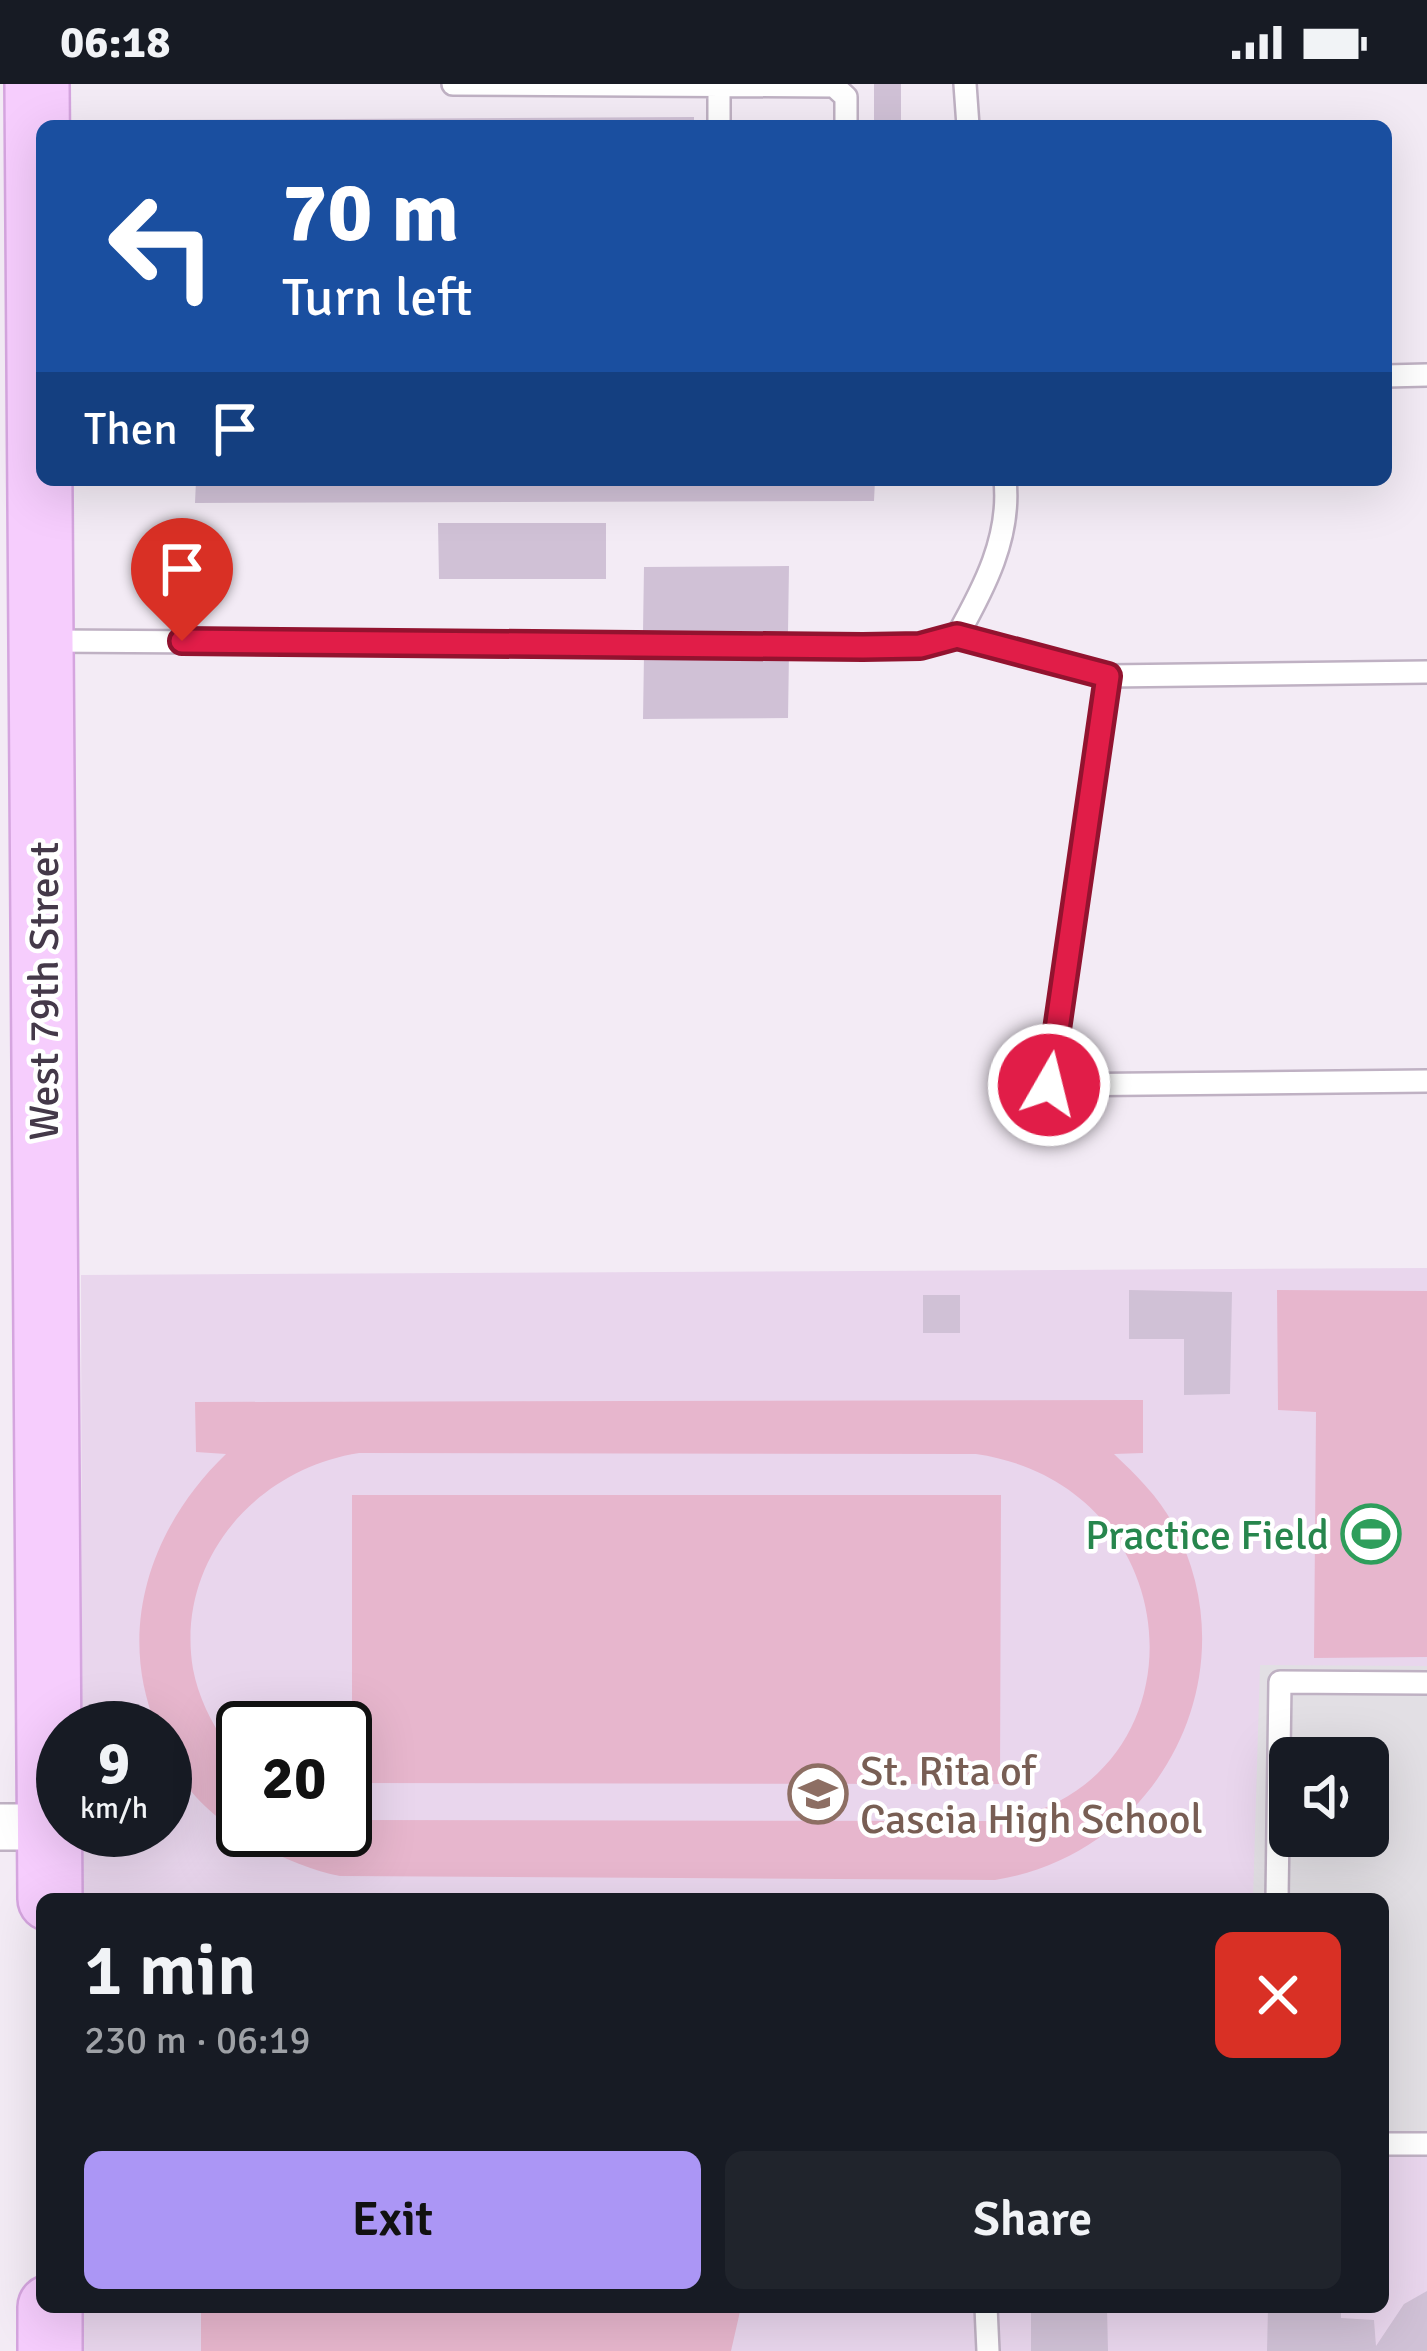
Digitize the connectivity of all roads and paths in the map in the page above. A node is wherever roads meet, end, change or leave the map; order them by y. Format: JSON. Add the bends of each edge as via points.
{"nodes":[{"id":1,"x":37,"y":84,"type":"edge"},
{"id":2,"x":453,"y":84,"type":"edge"},
{"id":3,"x":965,"y":84,"type":"edge"},
{"id":4,"x":719,"y":85,"type":"edge"},
{"id":5,"x":37,"y":120,"type":"edge"},
{"id":6,"x":719,"y":120,"type":"edge"},
{"id":7,"x":846,"y":120,"type":"edge"},
{"id":8,"x":968,"y":120,"type":"edge"},
{"id":9,"x":1427,"y":375,"type":"edge"},
{"id":10,"x":1392,"y":376,"type":"edge"},
{"id":11,"x":36,"y":486,"type":"edge"},
{"id":12,"x":1005,"y":486,"type":"edge"},
{"id":13,"x":957,"y":636,"type":"junction"},
{"id":14,"x":21,"y":641,"type":"edge"},
{"id":15,"x":1427,"y":672,"type":"edge"},
{"id":16,"x":1108,"y":676,"type":"junction"},
{"id":17,"x":1427,"y":1081,"type":"edge"},
{"id":18,"x":1427,"y":1683,"type":"edge"},
{"id":19,"x":25,"y":1827,"type":"edge"},
{"id":20,"x":48,"y":1893,"type":"edge"},
{"id":21,"x":1276,"y":1893,"type":"edge"},
{"id":22,"x":1389,"y":2144,"type":"edge"},
{"id":23,"x":1427,"y":2144,"type":"edge"},
{"id":24,"x":50,"y":2313,"type":"edge"},
{"id":25,"x":986,"y":2313,"type":"edge"},
{"id":26,"x":50,"y":2351,"type":"edge"},
{"id":27,"x":988,"y":2351,"type":"edge"}],
"edges":[{"from":1,"to":5,"type":"main road","name":"West 79th Street"},
{"from":2,"to":4,"type":"lane"},
{"from":3,"to":8,"type":"lane"},
{"from":4,"to":6,"type":"lane"},
{"from":4,"to":7,"type":"lane","via":[[834,86],[846,97]]},
{"from":9,"to":10,"type":"lane"},
{"from":11,"to":14,"type":"main road","name":"West 79th Street"},
{"from":12,"to":13,"type":"lane","via":[[1003,535]]},
{"from":13,"to":14,"type":"lane","via":[[863,647]]},
{"from":13,"to":16,"type":"lane"},
{"from":14,"to":19,"type":"main road","name":"West 79th Street"},
{"from":15,"to":16,"type":"lane"},
{"from":16,"to":17,"type":"lane","via":[[1049,1085]]},
{"from":18,"to":21,"type":"lane","via":[[1280,1682]]},
{"from":19,"to":20,"type":"main road","name":"West 79th Street"},
{"from":22,"to":23,"type":"lane"},
{"from":24,"to":26,"type":"main road"},
{"from":25,"to":27,"type":"lane"}]}
